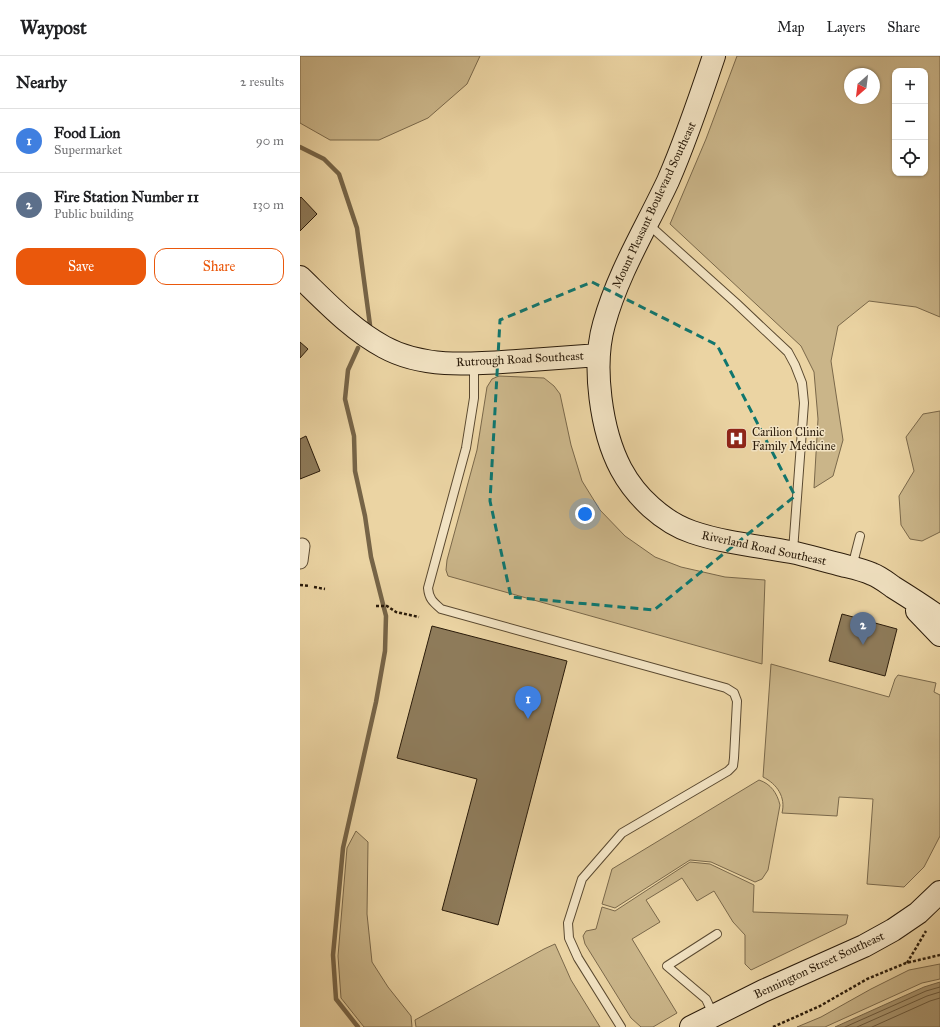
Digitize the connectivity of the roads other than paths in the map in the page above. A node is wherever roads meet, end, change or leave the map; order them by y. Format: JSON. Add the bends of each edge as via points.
{"nodes":[{"id":1,"x":714,"y":56,"type":"edge"},
{"id":2,"x":647,"y":223,"type":"junction"},
{"id":3,"x":300,"y":278,"type":"edge"},
{"id":4,"x":599,"y":355,"type":"junction"},
{"id":5,"x":474,"y":364,"type":"junction"},
{"id":6,"x":860,"y":536,"type":"dead end"},
{"id":7,"x":302,"y":546,"type":"dead end"},
{"id":8,"x":793,"y":552,"type":"junction"},
{"id":9,"x":300,"y":561,"type":"edge"},
{"id":10,"x":852,"y":568,"type":"junction"},
{"id":11,"x":873,"y":574,"type":"junction"},
{"id":12,"x":897,"y":589,"type":"junction"},
{"id":13,"x":940,"y":601,"type":"edge"},
{"id":14,"x":940,"y":618,"type":"edge"},
{"id":15,"x":940,"y":635,"type":"edge"},
{"id":16,"x":937,"y":891,"type":"edge"},
{"id":17,"x":717,"y":934,"type":"dead end"},
{"id":18,"x":713,"y":1015,"type":"junction"},
{"id":19,"x":621,"y":1027,"type":"edge"},
{"id":20,"x":691,"y":1027,"type":"edge"}],
"edges":[{"from":1,"to":2,"type":"main road","name":"Mount Pleasant Boulevard Southeast","via":[[695,114],[669,179]]},
{"from":2,"to":4,"type":"main road","name":"Mount Pleasant Boulevard Southeast","via":[[613,295],[603,326]]},
{"from":2,"to":8,"type":"lane","via":[[788,352],[795,365],[802,383],[804,403]]},
{"from":3,"to":5,"type":"main road","name":"Rutrough Road Southeast","via":[[332,308],[384,348],[422,360]]},
{"from":4,"to":5,"type":"main road","name":"Rutrough Road Southeast"},
{"from":4,"to":8,"type":"main road","name":"Riverland Road Southeast","via":[[598,375],[602,407],[612,447],[621,469],[650,506],[668,520],[689,531],[717,540]]},
{"from":5,"to":19,"type":"lane","via":[[474,398],[466,448],[428,588],[434,604],[441,609],[726,688],[734,693],[737,701],[733,766],[622,833],[582,879],[568,923],[569,938],[578,958]]},
{"from":6,"to":10,"type":"lane"},
{"from":7,"to":9,"type":"street"},
{"from":8,"to":10,"type":"main road","name":"Riverland Road Southeast"},
{"from":10,"to":11,"type":"main road","name":"Riverland Road Southeast"},
{"from":11,"to":12,"type":"main road","name":"Riverland Road Southeast"},
{"from":11,"to":13,"type":"main road","via":[[910,584]]},
{"from":12,"to":14,"type":"main road","name":"Riverland Road Southeast"},
{"from":12,"to":15,"type":"main road"},
{"from":16,"to":18,"type":"main road","name":"Bennington Street Southeast","via":[[918,913],[893,930],[864,946]]},
{"from":17,"to":18,"type":"lane","via":[[667,966],[706,998]]},
{"from":18,"to":20,"type":"main road","name":"Bennington Street Southeast"}]}
